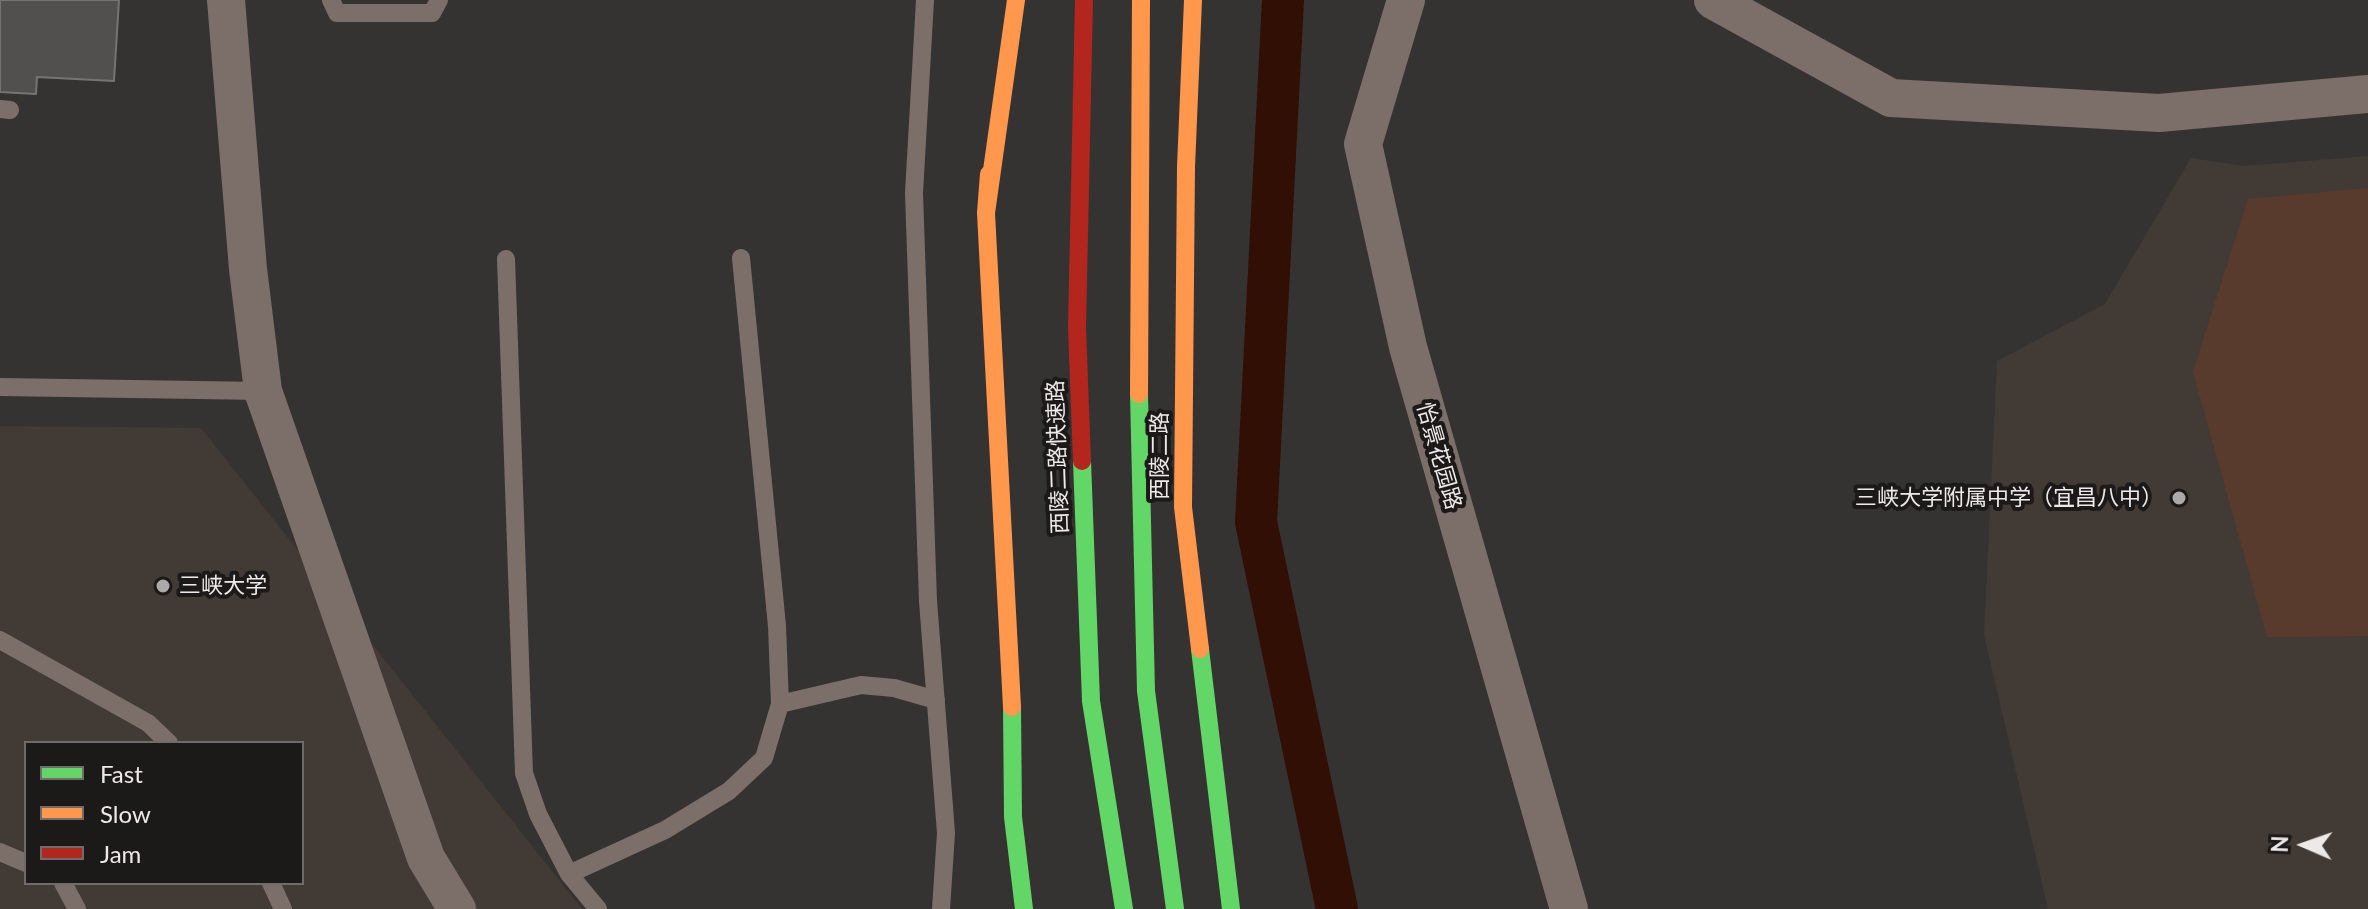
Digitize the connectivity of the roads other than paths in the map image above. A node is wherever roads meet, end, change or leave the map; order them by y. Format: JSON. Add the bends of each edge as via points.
{"nodes":[{"id":1,"x":226,"y":0,"type":"edge"},
{"id":2,"x":331,"y":0,"type":"edge"},
{"id":3,"x":439,"y":0,"type":"edge"},
{"id":4,"x":925,"y":0,"type":"edge"},
{"id":5,"x":1003,"y":0,"type":"edge"},
{"id":6,"x":1016,"y":0,"type":"edge"},
{"id":7,"x":1084,"y":0,"type":"edge"},
{"id":8,"x":1141,"y":0,"type":"edge"},
{"id":9,"x":1193,"y":0,"type":"edge"},
{"id":10,"x":1406,"y":0,"type":"edge"},
{"id":11,"x":1713,"y":0,"type":"edge"},
{"id":12,"x":2368,"y":94,"type":"edge"},
{"id":13,"x":986,"y":213,"type":"junction"},
{"id":14,"x":741,"y":258,"type":"dead end"},
{"id":15,"x":506,"y":259,"type":"dead end"},
{"id":16,"x":0,"y":387,"type":"edge"},
{"id":17,"x":263,"y":391,"type":"junction"},
{"id":18,"x":0,"y":640,"type":"edge"},
{"id":19,"x":936,"y":700,"type":"junction"},
{"id":20,"x":780,"y":704,"type":"junction"},
{"id":21,"x":167,"y":741,"type":"edge"},
{"id":22,"x":0,"y":852,"type":"edge"},
{"id":23,"x":24,"y":862,"type":"edge"},
{"id":24,"x":569,"y":874,"type":"junction"},
{"id":25,"x":64,"y":885,"type":"edge"},
{"id":26,"x":272,"y":885,"type":"edge"},
{"id":27,"x":77,"y":909,"type":"edge"},
{"id":28,"x":283,"y":909,"type":"edge"},
{"id":29,"x":457,"y":909,"type":"edge"},
{"id":30,"x":598,"y":909,"type":"edge"},
{"id":31,"x":941,"y":909,"type":"edge"},
{"id":32,"x":1024,"y":909,"type":"edge"},
{"id":33,"x":1124,"y":909,"type":"edge"},
{"id":34,"x":1175,"y":909,"type":"edge"},
{"id":35,"x":1231,"y":909,"type":"edge"},
{"id":36,"x":1569,"y":909,"type":"edge"}],
"edges":[{"from":1,"to":17,"type":"street"},
{"from":2,"to":3,"type":"lane","via":[[337,13],[432,13]]},
{"from":4,"to":19,"type":"lane","via":[[914,193]]},
{"from":5,"to":13,"type":"main road"},
{"from":6,"to":13,"type":"main road"},
{"from":7,"to":33,"type":"main road","name":"西陵二路快速路","via":[[1077,327],[1091,701]]},
{"from":8,"to":34,"type":"main road","via":[[1137,324],[1146,691]]},
{"from":9,"to":35,"type":"main road","name":"西陵二路","via":[[1183,507]]},
{"from":10,"to":36,"type":"street","name":"怡景花园路","via":[[1363,144],[1408,347]]},
{"from":11,"to":12,"type":"street","via":[[1891,98],[2159,113]]},
{"from":13,"to":32,"type":"main road","via":[[1011,665],[1013,817]]},
{"from":14,"to":20,"type":"lane"},
{"from":15,"to":24,"type":"lane","via":[[524,773]]},
{"from":16,"to":17,"type":"lane"},
{"from":17,"to":29,"type":"street","via":[[426,858]]},
{"from":18,"to":21,"type":"lane","via":[[148,723]]},
{"from":19,"to":20,"type":"lane","via":[[861,685]]},
{"from":19,"to":31,"type":"lane","via":[[946,833]]},
{"from":20,"to":24,"type":"lane","via":[[764,758],[729,791],[665,830]]},
{"from":22,"to":23,"type":"lane"},
{"from":24,"to":30,"type":"lane"},
{"from":25,"to":27,"type":"lane"},
{"from":26,"to":28,"type":"lane"}]}
